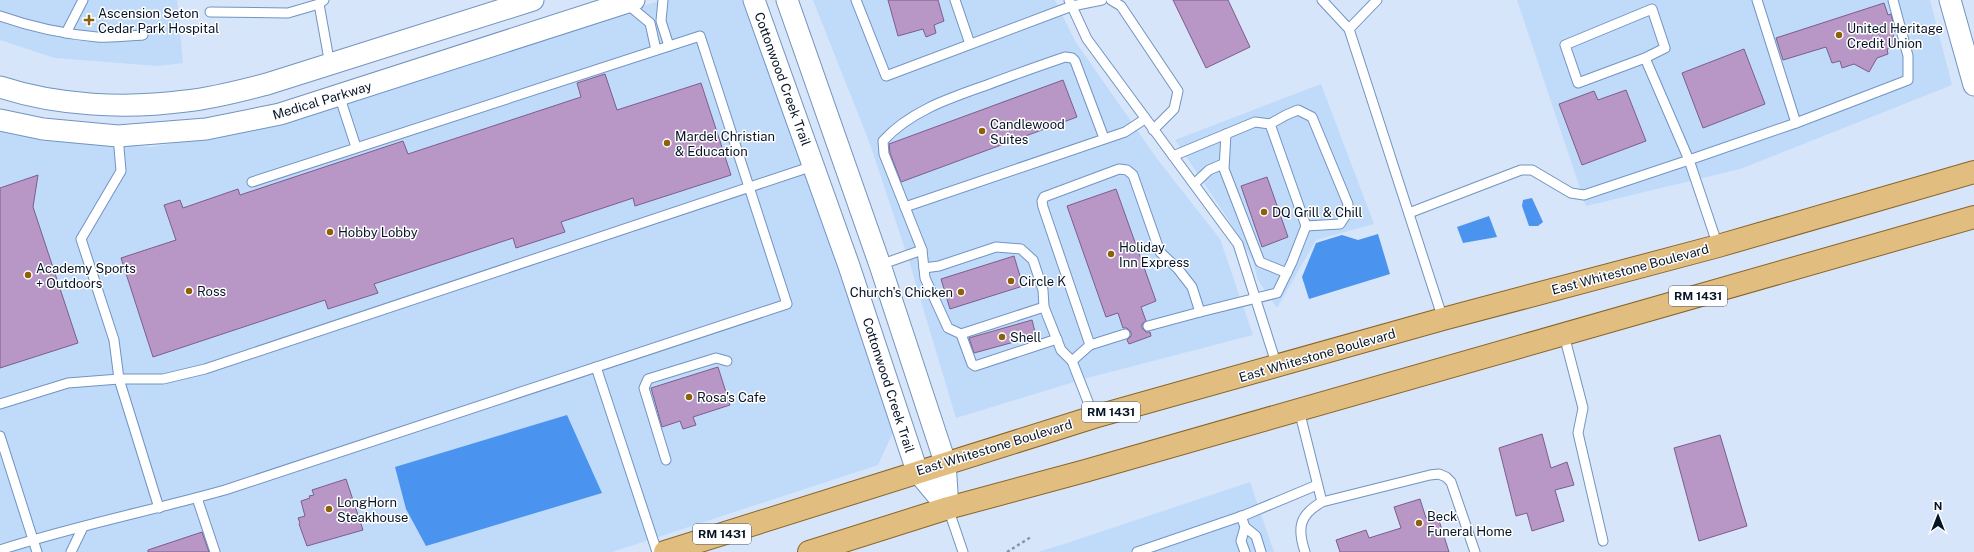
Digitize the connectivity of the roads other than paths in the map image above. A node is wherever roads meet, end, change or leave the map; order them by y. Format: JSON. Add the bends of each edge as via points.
{"nodes":[{"id":1,"x":83,"y":0,"type":"edge"},
{"id":2,"x":533,"y":0,"type":"edge"},
{"id":3,"x":663,"y":0,"type":"edge"},
{"id":4,"x":754,"y":0,"type":"edge"},
{"id":5,"x":787,"y":0,"type":"edge"},
{"id":6,"x":856,"y":0,"type":"edge"},
{"id":7,"x":956,"y":0,"type":"edge"},
{"id":8,"x":1102,"y":0,"type":"edge"},
{"id":9,"x":1111,"y":0,"type":"edge"},
{"id":10,"x":1322,"y":0,"type":"edge"},
{"id":11,"x":1377,"y":0,"type":"edge"},
{"id":12,"x":1757,"y":0,"type":"edge"},
{"id":13,"x":1893,"y":0,"type":"edge"},
{"id":14,"x":1950,"y":0,"type":"edge"},
{"id":15,"x":630,"y":1,"type":"edge"},
{"id":16,"x":322,"y":2,"type":"edge"},
{"id":17,"x":1070,"y":3,"type":"edge"},
{"id":18,"x":210,"y":12,"type":"dead end"},
{"id":19,"x":0,"y":16,"type":"edge"},
{"id":20,"x":1349,"y":29,"type":"junction"},
{"id":21,"x":66,"y":33,"type":"junction"},
{"id":22,"x":143,"y":35,"type":"dead end"},
{"id":23,"x":970,"y":44,"type":"junction"},
{"id":24,"x":669,"y":46,"type":"junction"},
{"id":25,"x":656,"y":50,"type":"junction"},
{"id":26,"x":1645,"y":58,"type":"junction"},
{"id":27,"x":330,"y":65,"type":"junction"},
{"id":28,"x":1974,"y":85,"type":"edge"},
{"id":29,"x":0,"y":86,"type":"edge"},
{"id":30,"x":339,"y":95,"type":"junction"},
{"id":31,"x":1145,"y":119,"type":"junction"},
{"id":32,"x":0,"y":120,"type":"edge"},
{"id":33,"x":1270,"y":124,"type":"junction"},
{"id":34,"x":1796,"y":124,"type":"junction"},
{"id":35,"x":1153,"y":130,"type":"junction"},
{"id":36,"x":1226,"y":134,"type":"junction"},
{"id":37,"x":118,"y":136,"type":"junction"},
{"id":38,"x":1104,"y":138,"type":"junction"},
{"id":39,"x":356,"y":147,"type":"junction"},
{"id":40,"x":1173,"y":156,"type":"junction"},
{"id":41,"x":1689,"y":160,"type":"junction"},
{"id":42,"x":1223,"y":164,"type":"junction"},
{"id":43,"x":813,"y":166,"type":"junction"},
{"id":44,"x":1974,"y":172,"type":"edge"},
{"id":45,"x":252,"y":182,"type":"dead end"},
{"id":46,"x":1194,"y":184,"type":"junction"},
{"id":47,"x":750,"y":188,"type":"junction"},
{"id":48,"x":905,"y":207,"type":"junction"},
{"id":49,"x":1409,"y":213,"type":"junction"},
{"id":50,"x":1974,"y":217,"type":"edge"},
{"id":51,"x":1306,"y":226,"type":"junction"},
{"id":52,"x":1718,"y":246,"type":"junction"},
{"id":53,"x":922,"y":250,"type":"junction"},
{"id":54,"x":880,"y":265,"type":"junction"},
{"id":55,"x":924,"y":268,"type":"junction"},
{"id":56,"x":1287,"y":273,"type":"junction"},
{"id":57,"x":1256,"y":299,"type":"junction"},
{"id":58,"x":1044,"y":307,"type":"junction"},
{"id":59,"x":1200,"y":312,"type":"junction"},
{"id":60,"x":1443,"y":319,"type":"junction"},
{"id":61,"x":1148,"y":326,"type":"dead end"},
{"id":62,"x":961,"y":334,"type":"junction"},
{"id":63,"x":1125,"y":334,"type":"dead end"},
{"id":64,"x":1564,"y":335,"type":"junction"},
{"id":65,"x":1057,"y":339,"type":"junction"},
{"id":66,"x":1090,"y":345,"type":"junction"},
{"id":67,"x":728,"y":361,"type":"dead end"},
{"id":68,"x":1072,"y":361,"type":"junction"},
{"id":69,"x":596,"y":367,"type":"junction"},
{"id":70,"x":1277,"y":367,"type":"junction"},
{"id":71,"x":119,"y":379,"type":"junction"},
{"id":72,"x":0,"y":404,"type":"edge"},
{"id":73,"x":1299,"y":410,"type":"junction"},
{"id":74,"x":1094,"y":417,"type":"junction"},
{"id":75,"x":0,"y":436,"type":"edge"},
{"id":76,"x":666,"y":460,"type":"dead end"},
{"id":77,"x":945,"y":462,"type":"junction"},
{"id":78,"x":917,"y":471,"type":"junction"},
{"id":79,"x":1317,"y":485,"type":"junction"},
{"id":80,"x":197,"y":498,"type":"junction"},
{"id":81,"x":1322,"y":502,"type":"junction"},
{"id":82,"x":160,"y":508,"type":"junction"},
{"id":83,"x":948,"y":508,"type":"junction"},
{"id":84,"x":1241,"y":516,"type":"junction"},
{"id":85,"x":83,"y":527,"type":"junction"},
{"id":86,"x":1245,"y":527,"type":"junction"},
{"id":87,"x":33,"y":540,"type":"junction"},
{"id":88,"x":1604,"y":541,"type":"dead end"},
{"id":89,"x":1161,"y":548,"type":"edge"},
{"id":90,"x":0,"y":550,"type":"edge"},
{"id":91,"x":37,"y":552,"type":"edge"},
{"id":92,"x":71,"y":552,"type":"edge"},
{"id":93,"x":215,"y":552,"type":"edge"},
{"id":94,"x":657,"y":552,"type":"edge"},
{"id":95,"x":665,"y":552,"type":"edge"},
{"id":96,"x":809,"y":552,"type":"edge"},
{"id":97,"x":963,"y":552,"type":"edge"},
{"id":98,"x":1137,"y":552,"type":"edge"},
{"id":99,"x":1245,"y":552,"type":"edge"},
{"id":100,"x":1261,"y":552,"type":"edge"},
{"id":101,"x":1304,"y":552,"type":"edge"},
{"id":102,"x":1475,"y":552,"type":"edge"}],
"edges":[{"from":1,"to":21,"type":"lane"},
{"from":2,"to":27,"type":"street"},
{"from":3,"to":24,"type":"lane","via":[[661,21]]},
{"from":4,"to":43,"type":"street","name":"Cottonwood Creek Trail"},
{"from":5,"to":54,"type":"street"},
{"from":6,"to":23,"type":"lane","via":[[886,76]]},
{"from":7,"to":23,"type":"lane"},
{"from":8,"to":17,"type":"lane"},
{"from":9,"to":35,"type":"lane","via":[[1121,6],[1178,91],[1174,109]]},
{"from":10,"to":20,"type":"lane"},
{"from":11,"to":20,"type":"lane"},
{"from":12,"to":34,"type":"lane"},
{"from":13,"to":34,"type":"lane","via":[[1908,56],[1908,80]]},
{"from":14,"to":28,"type":"street"},
{"from":15,"to":25,"type":"lane","via":[[650,23]]},
{"from":15,"to":30,"type":"street","name":"Medical Parkway"},
{"from":16,"to":18,"type":"lane","via":[[288,13]]},
{"from":16,"to":27,"type":"lane"},
{"from":17,"to":23,"type":"lane"},
{"from":17,"to":31,"type":"lane","via":[[1087,39]]},
{"from":19,"to":21,"type":"lane","via":[[26,26]]},
{"from":20,"to":49,"type":"lane"},
{"from":21,"to":22,"type":"lane","via":[[98,37]]},
{"from":24,"to":25,"type":"lane"},
{"from":24,"to":47,"type":"lane","via":[[700,36]]},
{"from":25,"to":39,"type":"lane"},
{"from":26,"to":26,"type":"lane","via":[[1578,83],[1565,45],[1652,9],[1665,48]]},
{"from":26,"to":41,"type":"lane"},
{"from":27,"to":29,"type":"street","via":[[224,95],[156,104],[101,104],[55,99]]},
{"from":27,"to":30,"type":"street"},
{"from":30,"to":37,"type":"street","name":"Medical Parkway","via":[[280,114],[206,129]]},
{"from":30,"to":39,"type":"lane"},
{"from":31,"to":35,"type":"lane"},
{"from":31,"to":38,"type":"lane","via":[[1125,132]]},
{"from":32,"to":37,"type":"street","name":"Medical Parkway","via":[[44,129]]},
{"from":33,"to":36,"type":"lane","via":[[1255,122]]},
{"from":33,"to":51,"type":"lane"},
{"from":33,"to":51,"type":"lane","via":[[1298,110],[1312,116],[1348,204],[1340,224]]},
{"from":34,"to":41,"type":"lane"},
{"from":35,"to":40,"type":"lane"},
{"from":36,"to":40,"type":"lane"},
{"from":36,"to":42,"type":"lane"},
{"from":37,"to":71,"type":"lane","via":[[121,171],[82,239],[114,340]]},
{"from":38,"to":48,"type":"lane"},
{"from":38,"to":48,"type":"lane","via":[[1075,62],[1072,58],[1065,57],[940,102],[919,113],[890,134],[883,141],[884,154]]},
{"from":39,"to":45,"type":"lane"},
{"from":40,"to":46,"type":"lane"},
{"from":41,"to":49,"type":"lane","via":[[1584,195],[1572,194],[1532,170],[1521,170]]},
{"from":41,"to":52,"type":"lane"},
{"from":42,"to":46,"type":"lane","via":[[1209,170]]},
{"from":42,"to":56,"type":"lane","via":[[1260,262]]},
{"from":43,"to":47,"type":"lane"},
{"from":43,"to":78,"type":"street","name":"Cottonwood Creek Trail"},
{"from":44,"to":52,"type":"main road","name":"East Whitestone Boulevard","number":"RM 1431"},
{"from":46,"to":57,"type":"lane","via":[[1238,244]]},
{"from":47,"to":69,"type":"lane","via":[[787,304]]},
{"from":47,"to":71,"type":"lane","via":[[205,369],[163,379]]},
{"from":48,"to":53,"type":"lane"},
{"from":49,"to":60,"type":"lane"},
{"from":50,"to":64,"type":"main road","number":"RM 1431"},
{"from":51,"to":56,"type":"lane"},
{"from":52,"to":60,"type":"main road","name":"East Whitestone Boulevard","number":"RM 1431"},
{"from":53,"to":54,"type":"lane"},
{"from":53,"to":55,"type":"lane"},
{"from":54,"to":77,"type":"street"},
{"from":55,"to":58,"type":"lane","via":[[939,266],[996,247],[1022,249],[1033,260],[1043,290]]},
{"from":55,"to":62,"type":"lane","via":[[948,328]]},
{"from":56,"to":57,"type":"lane","via":[[1278,293]]},
{"from":57,"to":59,"type":"lane"},
{"from":57,"to":70,"type":"lane"},
{"from":58,"to":62,"type":"lane"},
{"from":58,"to":65,"type":"lane"},
{"from":59,"to":61,"type":"lane"},
{"from":59,"to":66,"type":"lane","via":[[1192,288],[1178,269],[1160,252],[1133,175],[1127,170],[1119,169],[1044,197],[1042,201]]},
{"from":60,"to":70,"type":"main road","name":"East Whitestone Boulevard","number":"RM 1431"},
{"from":62,"to":65,"type":"lane","via":[[975,366]]},
{"from":63,"to":66,"type":"lane"},
{"from":64,"to":73,"type":"main road","number":"RM 1431"},
{"from":64,"to":88,"type":"lane","via":[[1583,408],[1578,433]]},
{"from":65,"to":68,"type":"lane","via":[[1061,350]]},
{"from":66,"to":68,"type":"lane"},
{"from":67,"to":76,"type":"lane","via":[[716,358],[648,379],[644,388]]},
{"from":68,"to":74,"type":"lane"},
{"from":69,"to":80,"type":"lane"},
{"from":69,"to":94,"type":"lane"},
{"from":70,"to":74,"type":"main road","name":"East Whitestone Boulevard","number":"RM 1431"},
{"from":71,"to":72,"type":"lane","via":[[68,383]]},
{"from":71,"to":82,"type":"lane"},
{"from":73,"to":79,"type":"lane"},
{"from":73,"to":83,"type":"main road","number":"RM 1431"},
{"from":74,"to":77,"type":"main road","name":"East Whitestone Boulevard","number":"RM 1431"},
{"from":75,"to":87,"type":"lane"},
{"from":77,"to":78,"type":"main road","name":"East Whitestone Boulevard","number":"RM 1431"},
{"from":77,"to":83,"type":"street"},
{"from":78,"to":83,"type":"street","name":"Cottonwood Creek Trail"},
{"from":78,"to":95,"type":"main road","name":"East Whitestone Boulevard","number":"RM 1431"},
{"from":79,"to":81,"type":"lane"},
{"from":79,"to":84,"type":"lane"},
{"from":80,"to":82,"type":"lane"},
{"from":80,"to":93,"type":"lane"},
{"from":81,"to":101,"type":"lane","via":[[1311,508],[1301,524]]},
{"from":81,"to":102,"type":"lane","via":[[1419,476],[1439,474],[1451,482]]},
{"from":82,"to":85,"type":"lane"},
{"from":83,"to":96,"type":"main road","number":"RM 1431"},
{"from":83,"to":97,"type":"lane"},
{"from":84,"to":86,"type":"lane"},
{"from":84,"to":89,"type":"lane"},
{"from":85,"to":87,"type":"lane"},
{"from":85,"to":92,"type":"lane"},
{"from":86,"to":99,"type":"lane","via":[[1241,541]]},
{"from":86,"to":100,"type":"lane","via":[[1256,536]]},
{"from":87,"to":90,"type":"lane"},
{"from":87,"to":91,"type":"lane"},
{"from":89,"to":98,"type":"lane"}]}
